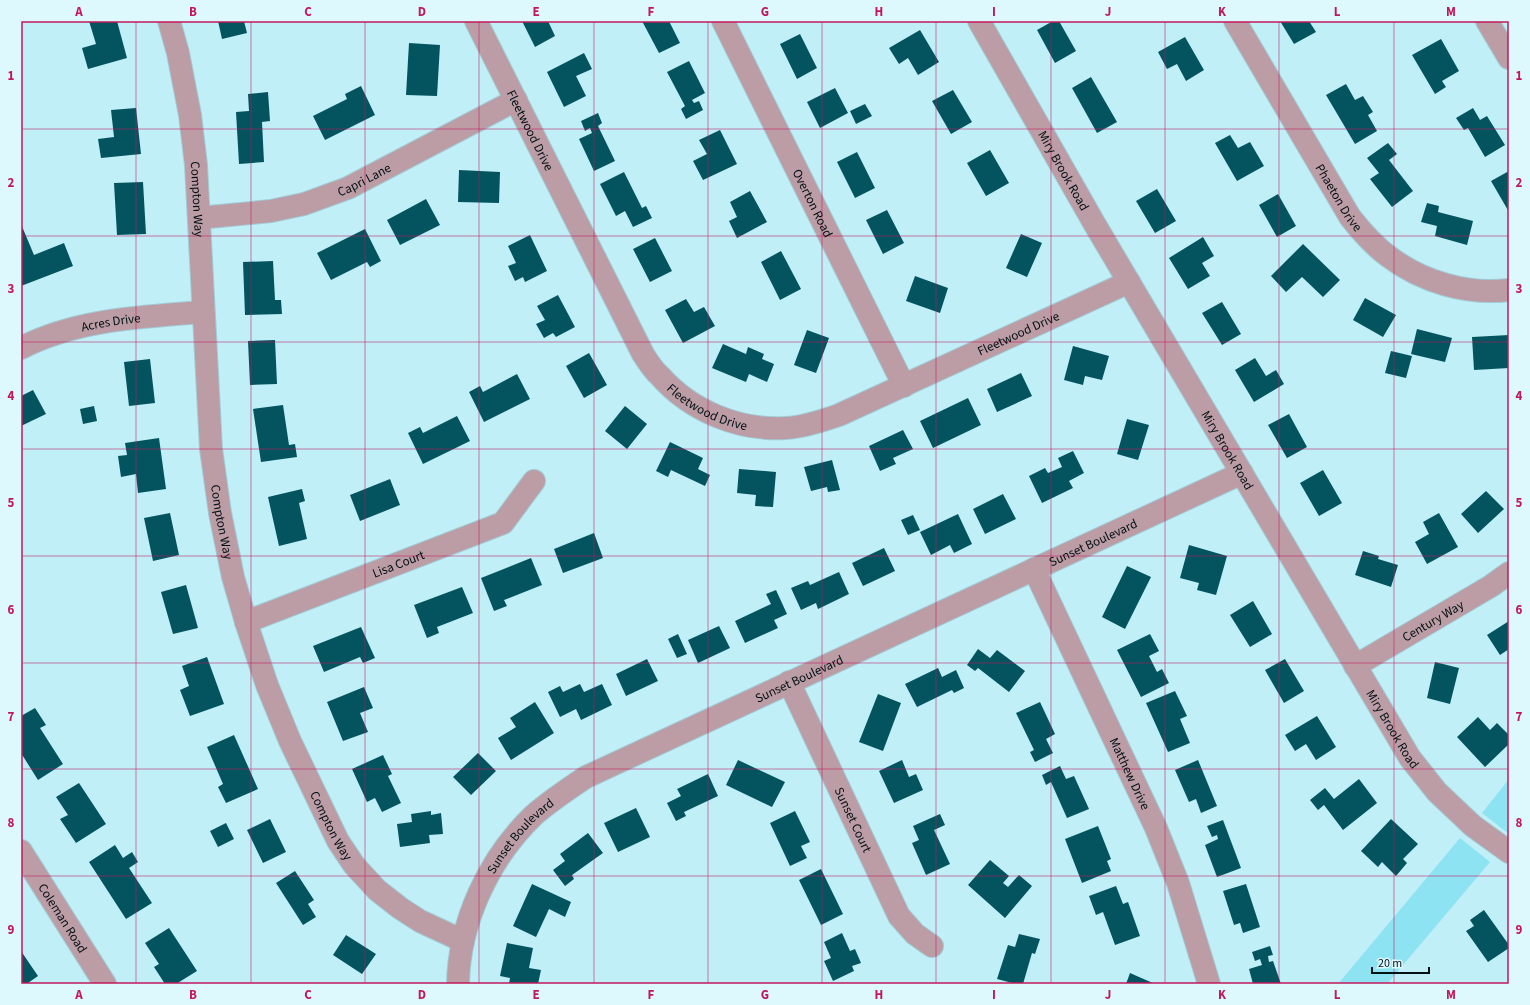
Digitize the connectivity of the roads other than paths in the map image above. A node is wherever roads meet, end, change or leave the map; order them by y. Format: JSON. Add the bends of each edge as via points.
{"nodes":[{"id":1,"x":169,"y":21,"type":"edge"},
{"id":2,"x":476,"y":21,"type":"edge"},
{"id":3,"x":723,"y":21,"type":"edge"},
{"id":4,"x":979,"y":21,"type":"edge"},
{"id":5,"x":1235,"y":21,"type":"edge"},
{"id":6,"x":1488,"y":21,"type":"edge"},
{"id":7,"x":1509,"y":58,"type":"edge"},
{"id":8,"x":516,"y":100,"type":"junction"},
{"id":9,"x":199,"y":218,"type":"junction"},
{"id":10,"x":1129,"y":282,"type":"junction"},
{"id":11,"x":1509,"y":290,"type":"edge"},
{"id":12,"x":203,"y":312,"type":"junction"},
{"id":13,"x":21,"y":348,"type":"edge"},
{"id":14,"x":904,"y":386,"type":"junction"},
{"id":15,"x":1242,"y":473,"type":"junction"},
{"id":16,"x":534,"y":481,"type":"dead end"},
{"id":17,"x":1034,"y":570,"type":"junction"},
{"id":18,"x":1509,"y":572,"type":"edge"},
{"id":19,"x":246,"y":622,"type":"junction"},
{"id":20,"x":1355,"y":666,"type":"junction"},
{"id":21,"x":789,"y":682,"type":"junction"},
{"id":22,"x":21,"y":851,"type":"edge"},
{"id":23,"x":1509,"y":852,"type":"edge"},
{"id":24,"x":464,"y":941,"type":"junction"},
{"id":25,"x":932,"y":946,"type":"dead end"},
{"id":26,"x":105,"y":984,"type":"edge"},
{"id":27,"x":458,"y":984,"type":"edge"},
{"id":28,"x":1209,"y":984,"type":"edge"}],
"edges":[{"from":1,"to":9,"type":"street","name":"Compton Way","via":[[190,115]]},
{"from":2,"to":8,"type":"street","name":"Fleetwood Drive"},
{"from":3,"to":14,"type":"street","name":"Overton Road"},
{"from":4,"to":10,"type":"street","name":"Miry Brook Road"},
{"from":5,"to":11,"type":"street","name":"Phaeton Drive","via":[[1350,217],[1367,238],[1414,273],[1443,284],[1470,290]]},
{"from":6,"to":7,"type":"street"},
{"from":8,"to":9,"type":"street","name":"Capri Lane","via":[[348,188],[304,204],[271,211]]},
{"from":8,"to":14,"type":"street","name":"Fleetwood Drive","via":[[643,354],[660,376],[680,395],[703,410],[728,421],[755,427],[785,428],[815,424],[839,416]]},
{"from":9,"to":12,"type":"street","name":"Compton Way"},
{"from":10,"to":14,"type":"street","name":"Fleetwood Drive"},
{"from":10,"to":15,"type":"street","name":"Miry Brook Road"},
{"from":12,"to":13,"type":"street","name":"Acres Drive","via":[[125,318],[82,326]]},
{"from":12,"to":19,"type":"street","name":"Compton Way","via":[[212,456],[233,577]]},
{"from":15,"to":17,"type":"street","name":"Sunset Boulevard"},
{"from":15,"to":20,"type":"street","name":"Miry Brook Road"},
{"from":16,"to":19,"type":"street","name":"Lisa Court","via":[[503,523]]},
{"from":17,"to":21,"type":"street","name":"Sunset Boulevard"},
{"from":17,"to":28,"type":"street","name":"Matthew Drive","via":[[1156,828],[1178,883]]},
{"from":18,"to":20,"type":"street","name":"Century Way","via":[[1491,586]]},
{"from":19,"to":24,"type":"street","name":"Compton Way","via":[[284,727],[338,841],[354,865],[377,890],[400,908],[420,921]]},
{"from":20,"to":23,"type":"street","name":"Miry Brook Road","via":[[1410,758],[1442,797],[1473,826]]},
{"from":21,"to":24,"type":"street","name":"Sunset Boulevard","via":[[586,778],[557,796],[510,841],[493,866],[478,897]]},
{"from":21,"to":25,"type":"street","name":"Sunset Court","via":[[899,916],[915,934]]},
{"from":22,"to":26,"type":"street","name":"Coleman Road"},
{"from":24,"to":27,"type":"street","name":"Sunset Boulevard"}]}
